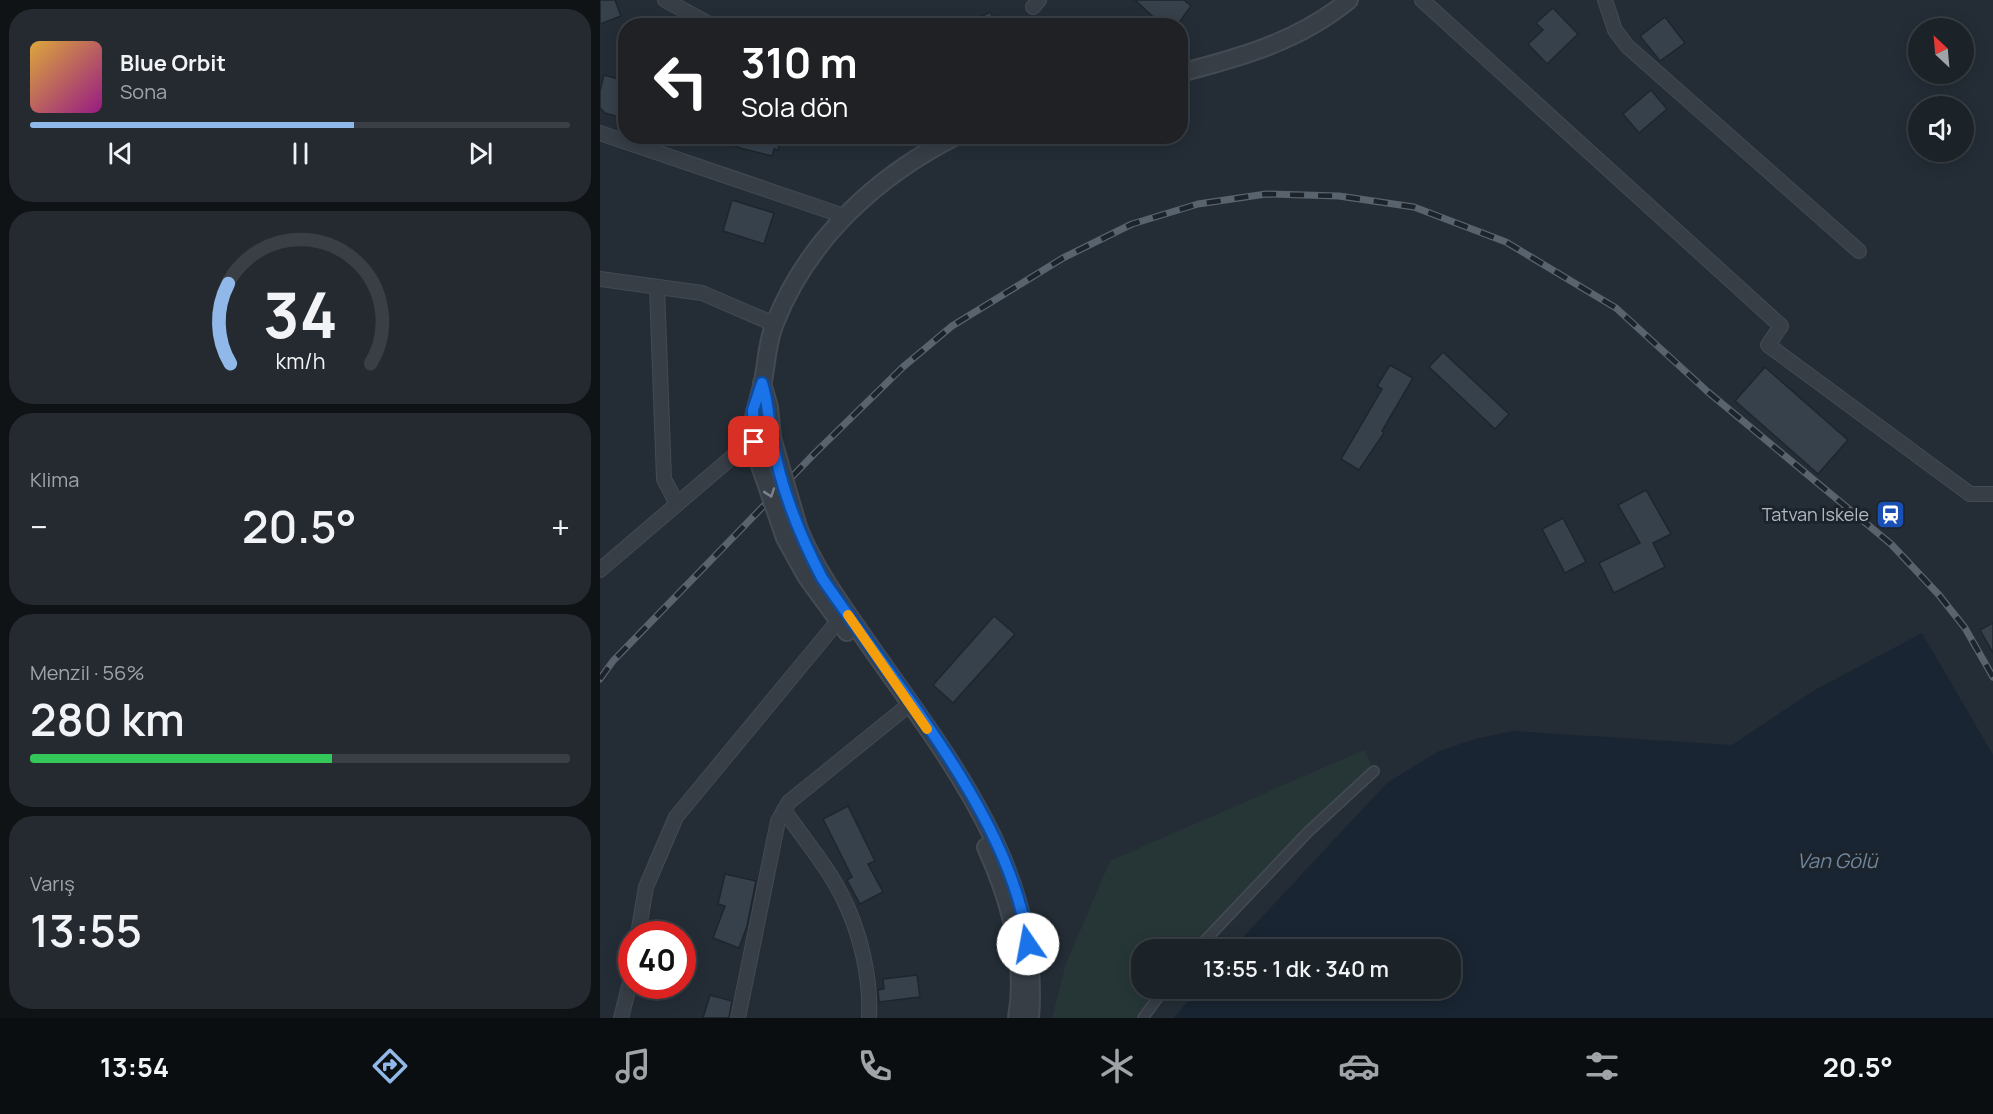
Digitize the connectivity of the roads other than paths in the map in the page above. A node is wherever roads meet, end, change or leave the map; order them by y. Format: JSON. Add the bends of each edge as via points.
{"nodes":[{"id":1,"x":665,"y":0,"type":"edge"},
{"id":2,"x":1349,"y":0,"type":"edge"},
{"id":3,"x":1422,"y":0,"type":"edge"},
{"id":4,"x":1605,"y":0,"type":"edge"},
{"id":5,"x":698,"y":18,"type":"edge"},
{"id":6,"x":1188,"y":71,"type":"edge"},
{"id":7,"x":600,"y":133,"type":"edge"},
{"id":8,"x":618,"y":139,"type":"edge"},
{"id":9,"x":632,"y":144,"type":"edge"},
{"id":10,"x":941,"y":144,"type":"edge"},
{"id":11,"x":844,"y":216,"type":"junction"},
{"id":12,"x":1859,"y":251,"type":"dead end"},
{"id":13,"x":600,"y":279,"type":"edge"},
{"id":14,"x":657,"y":287,"type":"junction"},
{"id":15,"x":774,"y":324,"type":"junction"},
{"id":16,"x":762,"y":383,"type":"junction"},
{"id":17,"x":754,"y":445,"type":"junction"},
{"id":18,"x":1993,"y":494,"type":"edge"},
{"id":19,"x":677,"y":504,"type":"junction"},
{"id":20,"x":792,"y":534,"type":"junction"},
{"id":21,"x":600,"y":570,"type":"edge"},
{"id":22,"x":838,"y":621,"type":"junction"},
{"id":23,"x":906,"y":707,"type":"junction"},
{"id":24,"x":1374,"y":771,"type":"dead end"},
{"id":25,"x":784,"y":810,"type":"junction"},
{"id":26,"x":640,"y":921,"type":"edge"},
{"id":27,"x":1206,"y":939,"type":"edge"},
{"id":28,"x":626,"y":999,"type":"edge"},
{"id":29,"x":1157,"y":999,"type":"edge"},
{"id":30,"x":622,"y":1018,"type":"edge"},
{"id":31,"x":738,"y":1018,"type":"edge"},
{"id":32,"x":869,"y":1018,"type":"edge"},
{"id":33,"x":1017,"y":1018,"type":"edge"},
{"id":34,"x":1030,"y":1018,"type":"edge"},
{"id":35,"x":1143,"y":1018,"type":"edge"}],
"edges":[{"from":1,"to":5,"type":"street"},
{"from":2,"to":6,"type":"street","via":[[1301,34],[1267,49]]},
{"from":3,"to":18,"type":"street","via":[[1781,326],[1768,345],[1970,494]]},
{"from":4,"to":12,"type":"street","via":[[1615,30],[1627,46]]},
{"from":7,"to":8,"type":"street"},
{"from":9,"to":11,"type":"street"},
{"from":10,"to":11,"type":"street","via":[[890,177]]},
{"from":11,"to":15,"type":"street","via":[[790,288]]},
{"from":13,"to":14,"type":"street"},
{"from":14,"to":15,"type":"street","via":[[702,293]]},
{"from":14,"to":19,"type":"street","via":[[664,479]]},
{"from":15,"to":16,"type":"street"},
{"from":16,"to":17,"type":"street","via":[[753,410]]},
{"from":16,"to":20,"type":"street","bridge":true},
{"from":17,"to":19,"type":"street","via":[[738,452]]},
{"from":17,"to":20,"type":"street","one_way":true,"bridge":true},
{"from":19,"to":21,"type":"street"},
{"from":20,"to":22,"type":"street","via":[[806,576]]},
{"from":20,"to":23,"type":"street"},
{"from":22,"to":23,"type":"street"},
{"from":22,"to":26,"type":"street","via":[[676,817],[646,887]]},
{"from":23,"to":25,"type":"street"},
{"from":23,"to":33,"type":"street","via":[[964,800],[1003,890],[1020,965]]},
{"from":23,"to":34,"type":"street","via":[[971,794],[1005,863],[1027,935]]},
{"from":24,"to":27,"type":"street","via":[[1308,832]]},
{"from":25,"to":31,"type":"street","via":[[778,821]]},
{"from":25,"to":32,"type":"street","via":[[843,898],[861,949],[870,992]]},
{"from":28,"to":30,"type":"street"},
{"from":29,"to":35,"type":"street"}]}
